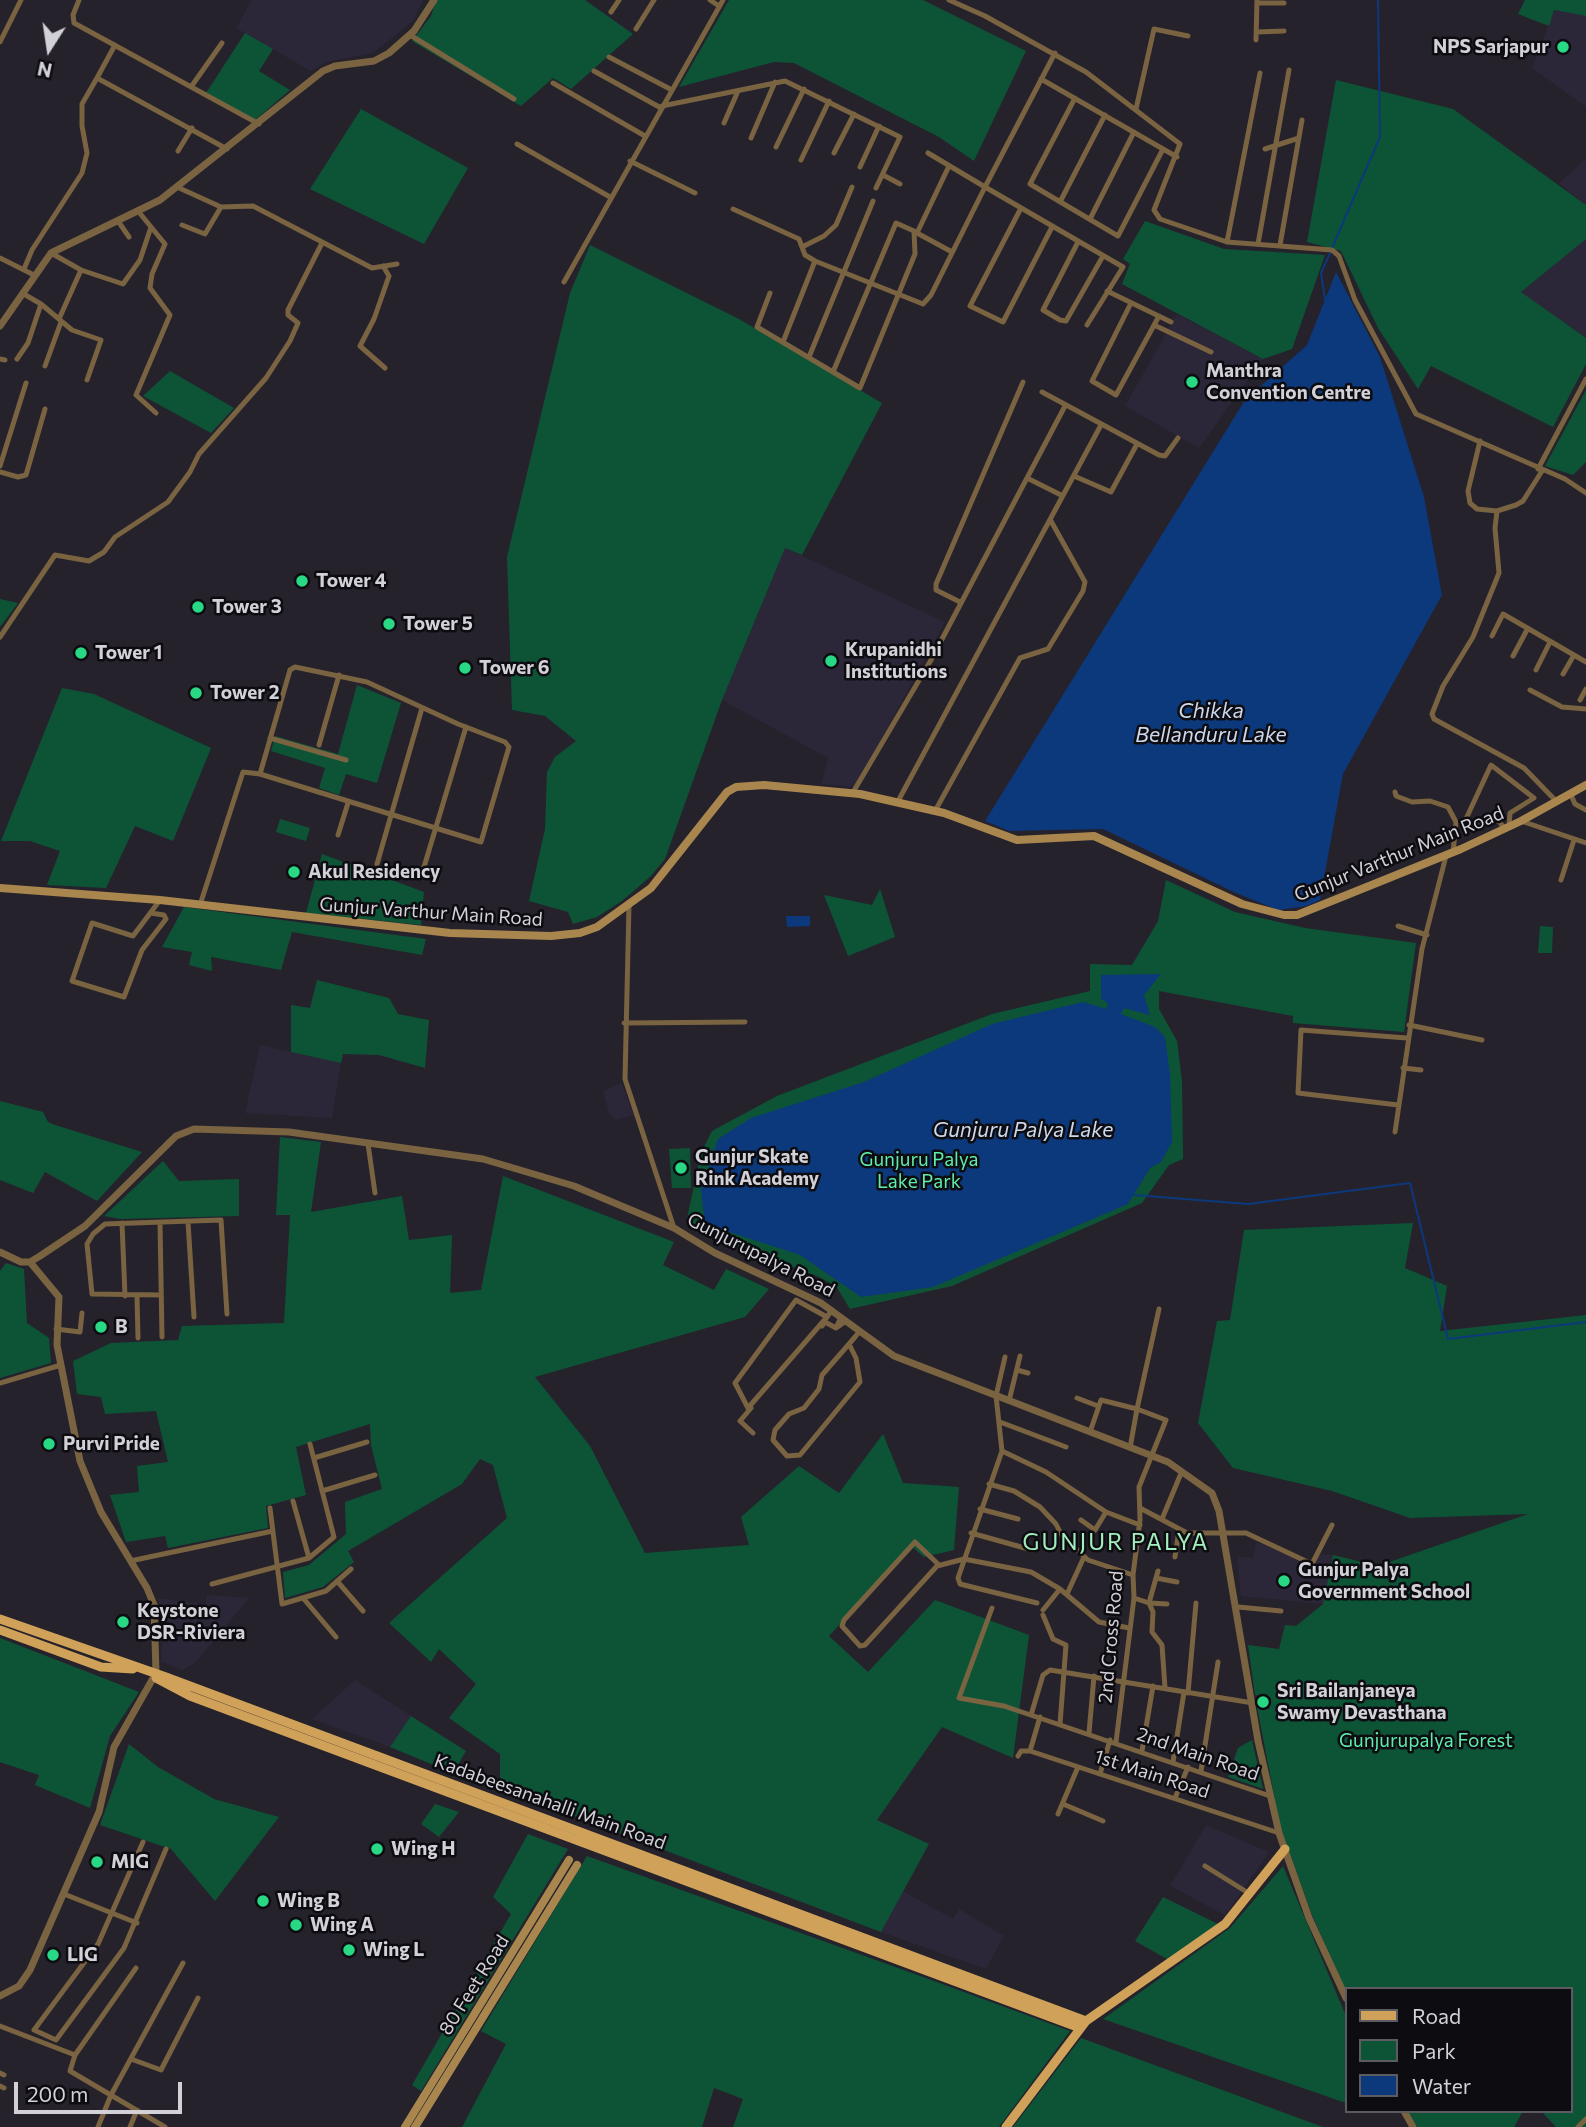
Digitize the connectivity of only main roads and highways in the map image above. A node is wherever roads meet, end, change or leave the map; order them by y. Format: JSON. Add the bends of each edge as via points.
{"nodes":[{"id":1,"x":1586,"y":785,"type":"edge"},
{"id":2,"x":0,"y":888,"type":"edge"},
{"id":3,"x":0,"y":1619,"type":"edge"},
{"id":4,"x":0,"y":1630,"type":"edge"},
{"id":5,"x":155,"y":1675,"type":"junction"},
{"id":6,"x":1285,"y":1849,"type":"road end"},
{"id":7,"x":1083,"y":2025,"type":"junction"},
{"id":8,"x":405,"y":2127,"type":"edge"},
{"id":9,"x":415,"y":2127,"type":"edge"},
{"id":10,"x":1006,"y":2127,"type":"edge"}],
"edges":[{"from":1,"to":2,"type":"main road","name":"Gunjur Varthur Main Road","via":[[1521,821],[1306,914],[1284,915],[1242,904],[1107,839],[1078,835],[1017,840],[936,811],[780,786],[736,787],[727,792],[659,879],[629,905],[597,927],[551,936],[450,933],[163,900]]},
{"from":3,"to":5,"type":"main road","name":"Kadabeesanahalli Main Road"},
{"from":4,"to":5,"type":"main road","name":"Kadabeesanahalli Main Road","via":[[101,1667]]},
{"from":5,"to":7,"type":"main road","name":"Kadabeesanahalli Main Road","via":[[190,1696]]},
{"from":6,"to":7,"type":"main road","via":[[1225,1924]]},
{"from":7,"to":10,"type":"main road"},
{"from":8,"to":9,"type":"main road","name":"80 Feet Road","via":[[573,1862]]}]}
